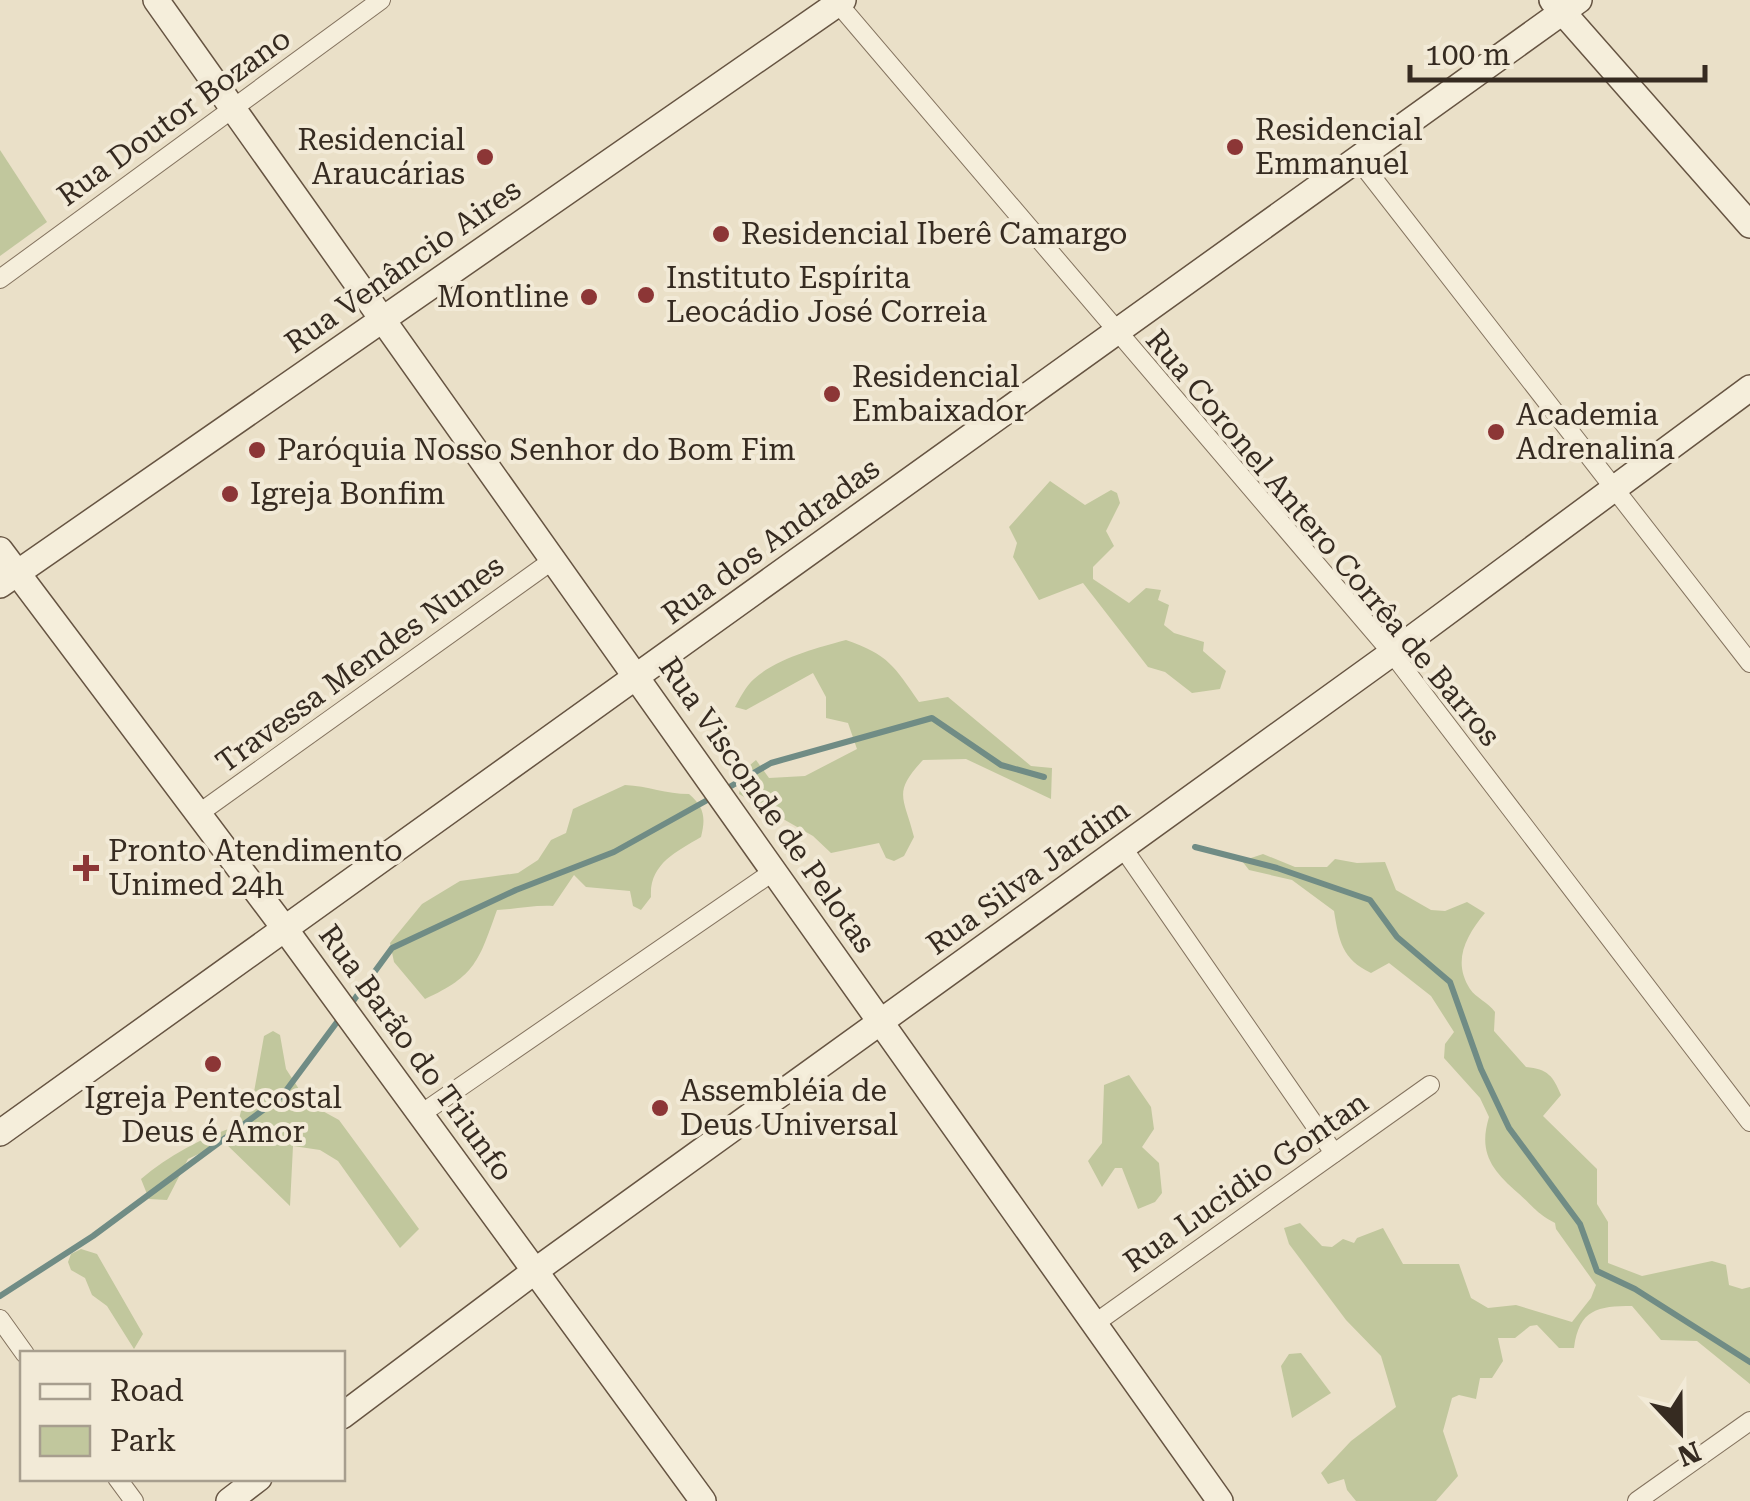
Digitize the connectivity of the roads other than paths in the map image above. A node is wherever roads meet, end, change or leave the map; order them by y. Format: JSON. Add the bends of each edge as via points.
{"nodes":[{"id":1,"x":156,"y":0,"type":"edge"},
{"id":2,"x":381,"y":0,"type":"edge"},
{"id":3,"x":838,"y":1,"type":"edge"},
{"id":4,"x":1565,"y":4,"type":"edge"},
{"id":5,"x":233,"y":108,"type":"junction"},
{"id":6,"x":1358,"y":160,"type":"junction"},
{"id":7,"x":1750,"y":224,"type":"edge"},
{"id":8,"x":0,"y":280,"type":"edge"},
{"id":9,"x":383,"y":320,"type":"junction"},
{"id":10,"x":1116,"y":334,"type":"junction"},
{"id":11,"x":1750,"y":388,"type":"edge"},
{"id":12,"x":1613,"y":488,"type":"junction"},
{"id":13,"x":0,"y":550,"type":"edge"},
{"id":14,"x":553,"y":560,"type":"junction"},
{"id":15,"x":8,"y":579,"type":"edge"},
{"id":16,"x":1392,"y":654,"type":"junction"},
{"id":17,"x":1750,"y":663,"type":"edge"},
{"id":18,"x":636,"y":678,"type":"junction"},
{"id":19,"x":198,"y":814,"type":"junction"},
{"id":20,"x":1123,"y":848,"type":"junction"},
{"id":21,"x":774,"y":871,"type":"junction"},
{"id":22,"x":285,"y":929,"type":"junction"},
{"id":23,"x":881,"y":1022,"type":"junction"},
{"id":24,"x":1430,"y":1085,"type":"dead end"},
{"id":25,"x":420,"y":1114,"type":"junction"},
{"id":26,"x":1750,"y":1122,"type":"edge"},
{"id":27,"x":0,"y":1133,"type":"edge"},
{"id":28,"x":1334,"y":1153,"type":"junction"},
{"id":29,"x":535,"y":1271,"type":"junction"},
{"id":30,"x":0,"y":1320,"type":"edge"},
{"id":31,"x":1094,"y":1324,"type":"junction"},
{"id":32,"x":23,"y":1351,"type":"edge"},
{"id":33,"x":345,"y":1414,"type":"edge"},
{"id":34,"x":1750,"y":1421,"type":"edge"},
{"id":35,"x":255,"y":1481,"type":"edge"},
{"id":36,"x":230,"y":1501,"type":"edge"},
{"id":37,"x":704,"y":1501,"type":"edge"},
{"id":38,"x":1220,"y":1501,"type":"edge"},
{"id":39,"x":1637,"y":1501,"type":"edge"}],
"edges":[{"from":1,"to":5,"type":"street","name":"Rua Visconde de Pelotas"},
{"from":2,"to":5,"type":"street","name":"Rua Doutor Bozano"},
{"from":3,"to":9,"type":"street","name":"Rua Venâncio Aires"},
{"from":3,"to":10,"type":"street","name":"Rua Coronel Antero Corrêa de Barros"},
{"from":4,"to":6,"type":"street","name":"Rua dos Andradas"},
{"from":4,"to":7,"type":"street"},
{"from":5,"to":8,"type":"street","name":"Rua Doutor Bozano"},
{"from":5,"to":9,"type":"street","name":"Rua Visconde de Pelotas"},
{"from":6,"to":10,"type":"street","name":"Rua dos Andradas"},
{"from":6,"to":12,"type":"street"},
{"from":9,"to":14,"type":"street","name":"Rua Visconde de Pelotas"},
{"from":9,"to":15,"type":"street","name":"Rua Venâncio Aires"},
{"from":10,"to":16,"type":"street","name":"Rua Coronel Antero Corrêa de Barros"},
{"from":10,"to":18,"type":"street","name":"Rua dos Andradas"},
{"from":11,"to":12,"type":"street","name":"Rua Silva Jardim"},
{"from":12,"to":16,"type":"street","name":"Rua Silva Jardim"},
{"from":12,"to":17,"type":"street"},
{"from":13,"to":15,"type":"street","name":"Rua Barão do Triunfo"},
{"from":14,"to":18,"type":"street","name":"Rua Visconde de Pelotas"},
{"from":14,"to":19,"type":"street","name":"Travessa Mendes Nunes"},
{"from":15,"to":19,"type":"street","name":"Rua Barão do Triunfo"},
{"from":16,"to":20,"type":"street","name":"Rua Silva Jardim"},
{"from":16,"to":26,"type":"street","name":"Rua Coronel Antero Corrêa de Barros"},
{"from":18,"to":21,"type":"street","name":"Rua Visconde de Pelotas"},
{"from":18,"to":22,"type":"street","name":"Rua dos Andradas"},
{"from":19,"to":22,"type":"street","name":"Rua Barão do Triunfo"},
{"from":20,"to":23,"type":"street","name":"Rua Silva Jardim"},
{"from":20,"to":28,"type":"street"},
{"from":21,"to":23,"type":"street","name":"Rua Visconde de Pelotas"},
{"from":21,"to":25,"type":"street"},
{"from":22,"to":25,"type":"street","name":"Rua Barão do Triunfo"},
{"from":22,"to":27,"type":"street","name":"Rua dos Andradas"},
{"from":23,"to":29,"type":"street","name":"Rua Silva Jardim"},
{"from":23,"to":31,"type":"street","name":"Rua Visconde de Pelotas"},
{"from":24,"to":28,"type":"street","name":"Rua Lucidio Gontan"},
{"from":25,"to":29,"type":"street","name":"Rua Barão do Triunfo"},
{"from":28,"to":31,"type":"street","name":"Rua Lucidio Gontan"},
{"from":29,"to":33,"type":"street","name":"Rua Silva Jardim"},
{"from":29,"to":37,"type":"street","name":"Rua Barão do Triunfo"},
{"from":30,"to":32,"type":"street"},
{"from":31,"to":38,"type":"street","name":"Rua Visconde de Pelotas"},
{"from":34,"to":39,"type":"street"},
{"from":35,"to":36,"type":"street"}]}
